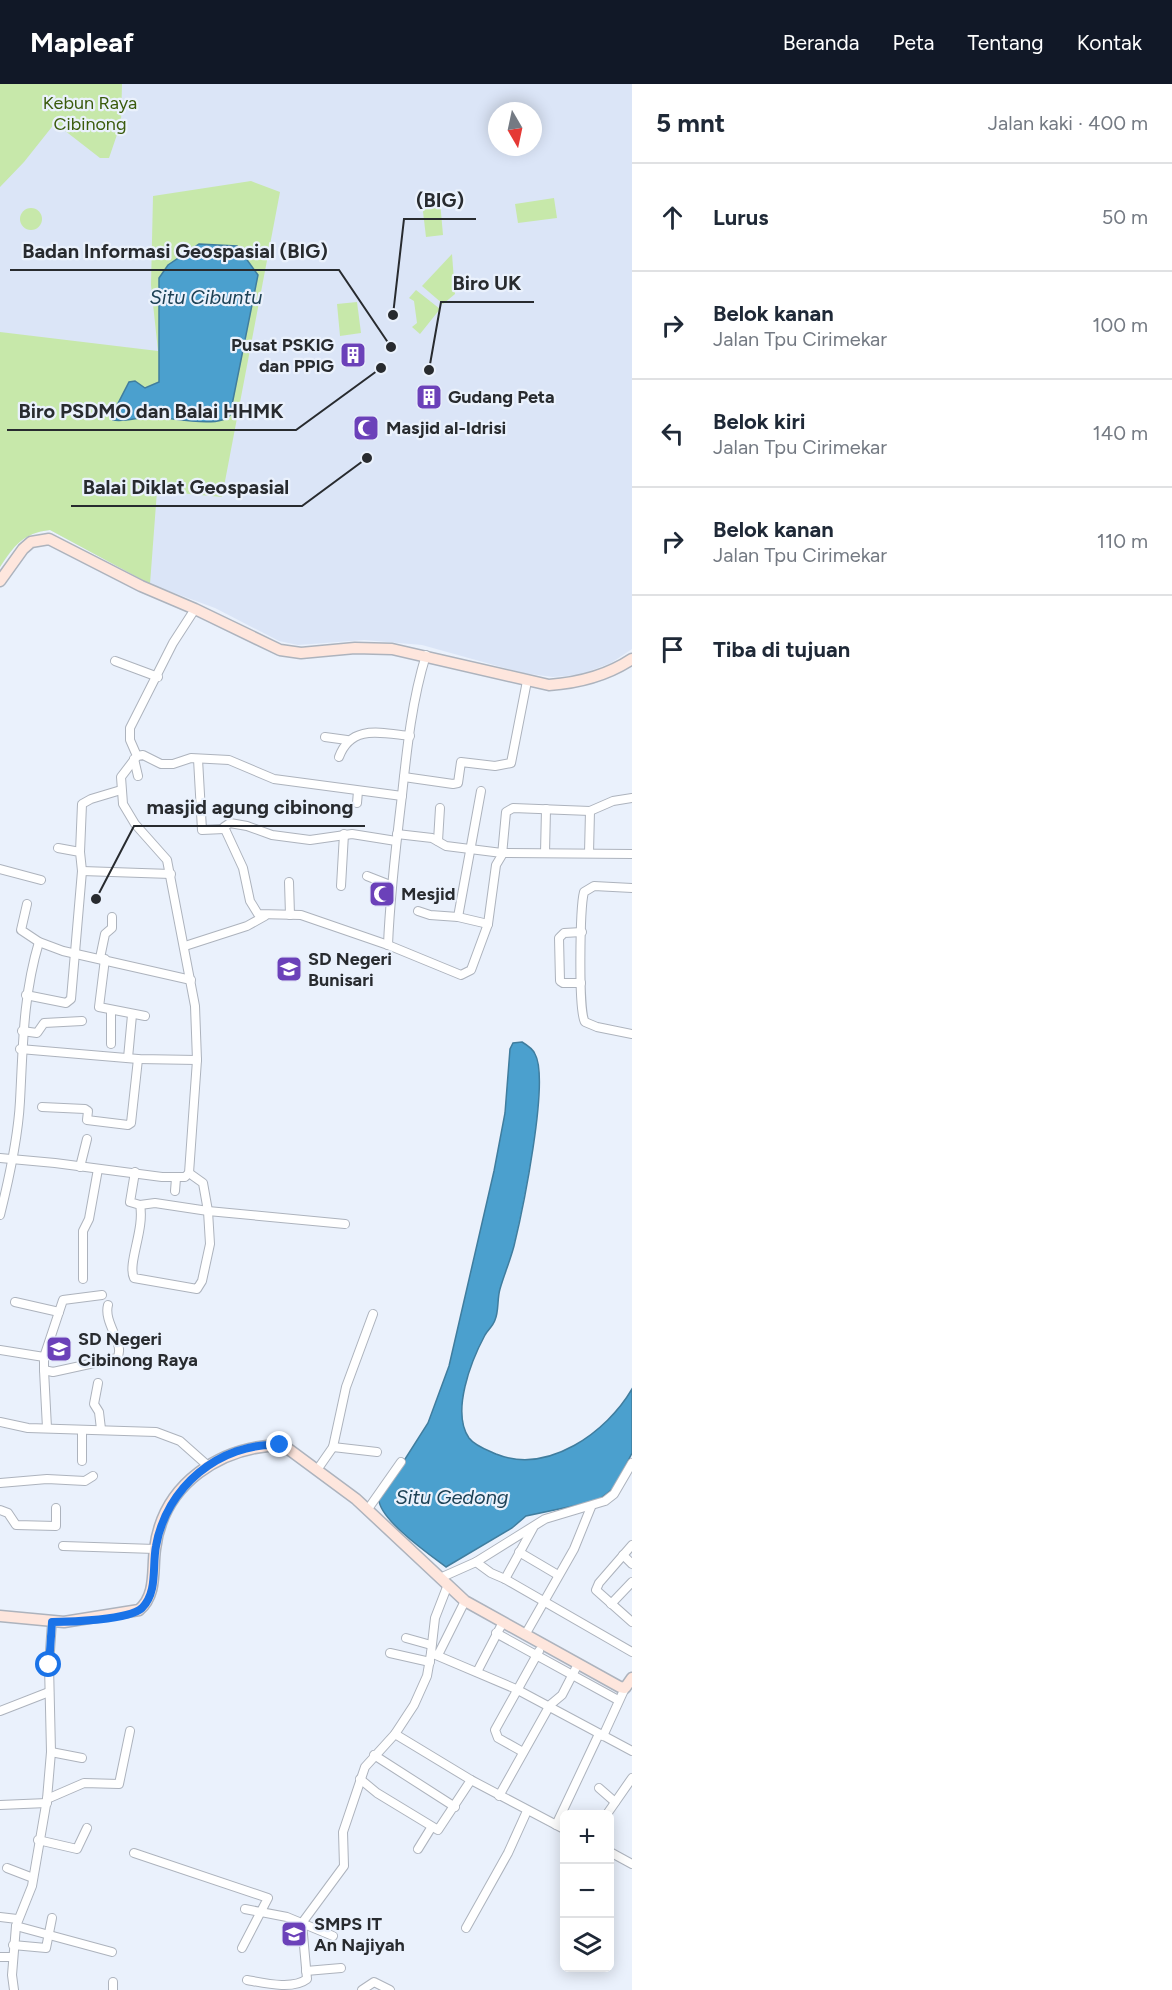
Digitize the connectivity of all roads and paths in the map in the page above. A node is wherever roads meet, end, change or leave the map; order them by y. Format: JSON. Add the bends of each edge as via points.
{"nodes":[{"id":1,"x":0,"y":581,"type":"edge"},
{"id":2,"x":195,"y":609,"type":"junction"},
{"id":3,"x":426,"y":655,"type":"junction"},
{"id":4,"x":632,"y":659,"type":"edge"},
{"id":5,"x":115,"y":662,"type":"dead end"},
{"id":6,"x":158,"y":676,"type":"junction"},
{"id":7,"x":527,"y":681,"type":"junction"},
{"id":8,"x":410,"y":736,"type":"junction"},
{"id":9,"x":325,"y":737,"type":"dead end"},
{"id":10,"x":347,"y":740,"type":"junction"},
{"id":11,"x":339,"y":757,"type":"dead end"},
{"id":12,"x":135,"y":758,"type":"junction"},
{"id":13,"x":198,"y":759,"type":"junction"},
{"id":14,"x":138,"y":776,"type":"dead end"},
{"id":15,"x":404,"y":777,"type":"junction"},
{"id":16,"x":121,"y":790,"type":"junction"},
{"id":17,"x":358,"y":791,"type":"junction"},
{"id":18,"x":481,"y":791,"type":"dead end"},
{"id":19,"x":402,"y":796,"type":"junction"},
{"id":20,"x":632,"y":798,"type":"edge"},
{"id":21,"x":357,"y":803,"type":"dead end"},
{"id":22,"x":440,"y":808,"type":"dead end"},
{"id":23,"x":546,"y":809,"type":"junction"},
{"id":24,"x":590,"y":811,"type":"junction"},
{"id":25,"x":224,"y":829,"type":"junction"},
{"id":26,"x":344,"y":834,"type":"junction"},
{"id":27,"x":396,"y":838,"type":"junction"},
{"id":28,"x":438,"y":841,"type":"junction"},
{"id":29,"x":58,"y":848,"type":"dead end"},
{"id":30,"x":472,"y":850,"type":"junction"},
{"id":31,"x":80,"y":852,"type":"junction"},
{"id":32,"x":502,"y":853,"type":"junction"},
{"id":33,"x":545,"y":853,"type":"junction"},
{"id":34,"x":589,"y":853,"type":"junction"},
{"id":35,"x":632,"y":854,"type":"edge"},
{"id":36,"x":0,"y":869,"type":"edge"},
{"id":37,"x":82,"y":871,"type":"junction"},
{"id":38,"x":171,"y":874,"type":"junction"},
{"id":39,"x":367,"y":876,"type":"dead end"},
{"id":40,"x":41,"y":880,"type":"dead end"},
{"id":41,"x":289,"y":882,"type":"dead end"},
{"id":42,"x":390,"y":885,"type":"junction"},
{"id":43,"x":341,"y":886,"type":"dead end"},
{"id":44,"x":632,"y":888,"type":"edge"},
{"id":45,"x":27,"y":904,"type":"dead end"},
{"id":46,"x":418,"y":911,"type":"dead end"},
{"id":47,"x":290,"y":915,"type":"junction"},
{"id":48,"x":265,"y":916,"type":"junction"},
{"id":49,"x":112,"y":917,"type":"dead end"},
{"id":50,"x":458,"y":917,"type":"junction"},
{"id":51,"x":488,"y":924,"type":"junction"},
{"id":52,"x":582,"y":932,"type":"junction"},
{"id":53,"x":39,"y":942,"type":"junction"},
{"id":54,"x":388,"y":945,"type":"junction"},
{"id":55,"x":184,"y":946,"type":"junction"},
{"id":56,"x":77,"y":954,"type":"junction"},
{"id":57,"x":102,"y":958,"type":"junction"},
{"id":58,"x":191,"y":980,"type":"junction"},
{"id":59,"x":581,"y":983,"type":"junction"},
{"id":60,"x":26,"y":995,"type":"junction"},
{"id":61,"x":111,"y":1011,"type":"junction"},
{"id":62,"x":132,"y":1015,"type":"junction"},
{"id":63,"x":145,"y":1016,"type":"dead end"},
{"id":64,"x":81,"y":1021,"type":"dead end"},
{"id":65,"x":22,"y":1032,"type":"junction"},
{"id":66,"x":632,"y":1034,"type":"edge"},
{"id":67,"x":111,"y":1044,"type":"dead end"},
{"id":68,"x":20,"y":1049,"type":"junction"},
{"id":69,"x":128,"y":1058,"type":"junction"},
{"id":70,"x":138,"y":1059,"type":"junction"},
{"id":71,"x":197,"y":1060,"type":"junction"},
{"id":72,"x":42,"y":1107,"type":"dead end"},
{"id":73,"x":87,"y":1139,"type":"dead end"},
{"id":74,"x":0,"y":1158,"type":"edge"},
{"id":75,"x":10,"y":1160,"type":"junction"},
{"id":76,"x":80,"y":1167,"type":"junction"},
{"id":77,"x":98,"y":1168,"type":"junction"},
{"id":78,"x":135,"y":1172,"type":"junction"},
{"id":79,"x":189,"y":1173,"type":"junction"},
{"id":80,"x":176,"y":1178,"type":"junction"},
{"id":81,"x":176,"y":1191,"type":"dead end"},
{"id":82,"x":140,"y":1205,"type":"junction"},
{"id":83,"x":1,"y":1206,"type":"edge"},
{"id":84,"x":208,"y":1211,"type":"junction"},
{"id":85,"x":0,"y":1215,"type":"edge"},
{"id":86,"x":345,"y":1224,"type":"dead end"},
{"id":87,"x":83,"y":1279,"type":"dead end"},
{"id":88,"x":102,"y":1295,"type":"dead end"},
{"id":89,"x":15,"y":1302,"type":"dead end"},
{"id":90,"x":108,"y":1305,"type":"dead end"},
{"id":91,"x":59,"y":1312,"type":"junction"},
{"id":92,"x":373,"y":1314,"type":"dead end"},
{"id":93,"x":0,"y":1350,"type":"edge"},
{"id":94,"x":44,"y":1357,"type":"junction"},
{"id":95,"x":44,"y":1370,"type":"junction"},
{"id":96,"x":98,"y":1383,"type":"dead end"},
{"id":97,"x":0,"y":1422,"type":"edge"},
{"id":98,"x":47,"y":1428,"type":"junction"},
{"id":99,"x":101,"y":1429,"type":"junction"},
{"id":100,"x":82,"y":1430,"type":"junction"},
{"id":101,"x":333,"y":1447,"type":"junction"},
{"id":102,"x":377,"y":1452,"type":"dead end"},
{"id":103,"x":82,"y":1461,"type":"dead end"},
{"id":104,"x":401,"y":1462,"type":"dead end"},
{"id":105,"x":632,"y":1463,"type":"edge"},
{"id":106,"x":207,"y":1465,"type":"junction"},
{"id":107,"x":317,"y":1470,"type":"junction"},
{"id":108,"x":93,"y":1476,"type":"dead end"},
{"id":109,"x":0,"y":1483,"type":"edge"},
{"id":110,"x":591,"y":1507,"type":"junction"},
{"id":111,"x":56,"y":1508,"type":"dead end"},
{"id":112,"x":368,"y":1509,"type":"junction"},
{"id":113,"x":0,"y":1510,"type":"edge"},
{"id":114,"x":536,"y":1523,"type":"junction"},
{"id":115,"x":632,"y":1545,"type":"edge"},
{"id":116,"x":63,"y":1546,"type":"dead end"},
{"id":117,"x":155,"y":1549,"type":"junction"},
{"id":118,"x":519,"y":1552,"type":"junction"},
{"id":119,"x":623,"y":1555,"type":"junction"},
{"id":120,"x":476,"y":1562,"type":"junction"},
{"id":121,"x":632,"y":1564,"type":"edge"},
{"id":122,"x":558,"y":1575,"type":"junction"},
{"id":123,"x":505,"y":1579,"type":"junction"},
{"id":124,"x":632,"y":1582,"type":"edge"},
{"id":125,"x":443,"y":1583,"type":"junction"},
{"id":126,"x":465,"y":1601,"type":"junction"},
{"id":127,"x":544,"y":1602,"type":"junction"},
{"id":128,"x":611,"y":1604,"type":"junction"},
{"id":129,"x":0,"y":1616,"type":"edge"},
{"id":130,"x":630,"y":1617,"type":"edge"},
{"id":131,"x":52,"y":1622,"type":"junction"},
{"id":132,"x":503,"y":1622,"type":"junction"},
{"id":133,"x":496,"y":1633,"type":"junction"},
{"id":134,"x":525,"y":1635,"type":"junction"},
{"id":135,"x":406,"y":1638,"type":"dead end"},
{"id":136,"x":540,"y":1649,"type":"junction"},
{"id":137,"x":433,"y":1651,"type":"junction"},
{"id":138,"x":632,"y":1652,"type":"edge"},
{"id":139,"x":390,"y":1653,"type":"dead end"},
{"id":140,"x":430,"y":1662,"type":"junction"},
{"id":141,"x":575,"y":1668,"type":"junction"},
{"id":142,"x":477,"y":1672,"type":"junction"},
{"id":143,"x":632,"y":1678,"type":"edge"},
{"id":144,"x":626,"y":1688,"type":"junction"},
{"id":145,"x":516,"y":1689,"type":"junction"},
{"id":146,"x":49,"y":1692,"type":"junction"},
{"id":147,"x":618,"y":1700,"type":"junction"},
{"id":148,"x":550,"y":1705,"type":"junction"},
{"id":149,"x":0,"y":1711,"type":"edge"},
{"id":150,"x":130,"y":1731,"type":"dead end"},
{"id":151,"x":395,"y":1734,"type":"junction"},
{"id":152,"x":601,"y":1735,"type":"junction"},
{"id":153,"x":632,"y":1751,"type":"edge"},
{"id":154,"x":51,"y":1752,"type":"junction"},
{"id":155,"x":523,"y":1752,"type":"junction"},
{"id":156,"x":374,"y":1755,"type":"junction"},
{"id":157,"x":82,"y":1758,"type":"dead end"},
{"id":158,"x":632,"y":1778,"type":"edge"},
{"id":159,"x":360,"y":1779,"type":"junction"},
{"id":160,"x":471,"y":1780,"type":"junction"},
{"id":161,"x":599,"y":1788,"type":"dead end"},
{"id":162,"x":499,"y":1796,"type":"junction"},
{"id":163,"x":47,"y":1801,"type":"junction"},
{"id":164,"x":615,"y":1802,"type":"junction"},
{"id":165,"x":0,"y":1805,"type":"edge"},
{"id":166,"x":455,"y":1807,"type":"junction"},
{"id":167,"x":610,"y":1810,"type":"edge"},
{"id":168,"x":527,"y":1811,"type":"junction"},
{"id":169,"x":556,"y":1825,"type":"junction"},
{"id":170,"x":560,"y":1827,"type":"edge"},
{"id":171,"x":87,"y":1828,"type":"dead end"},
{"id":172,"x":431,"y":1828,"type":"junction"},
{"id":173,"x":38,"y":1840,"type":"junction"},
{"id":174,"x":418,"y":1849,"type":"dead end"},
{"id":175,"x":134,"y":1853,"type":"dead end"},
{"id":176,"x":614,"y":1855,"type":"edge"},
{"id":177,"x":632,"y":1864,"type":"edge"},
{"id":178,"x":7,"y":1868,"type":"dead end"},
{"id":179,"x":33,"y":1878,"type":"junction"},
{"id":180,"x":245,"y":1909,"type":"dead end"},
{"id":181,"x":260,"y":1911,"type":"junction"},
{"id":182,"x":0,"y":1917,"type":"edge"},
{"id":183,"x":52,"y":1918,"type":"dead end"},
{"id":184,"x":17,"y":1923,"type":"junction"},
{"id":185,"x":302,"y":1923,"type":"junction"},
{"id":186,"x":466,"y":1928,"type":"dead end"},
{"id":187,"x":50,"y":1936,"type":"junction"},
{"id":188,"x":333,"y":1936,"type":"dead end"},
{"id":189,"x":13,"y":1945,"type":"junction"},
{"id":190,"x":242,"y":1948,"type":"dead end"},
{"id":191,"x":112,"y":1952,"type":"dead end"},
{"id":192,"x":0,"y":1957,"type":"edge"},
{"id":193,"x":13,"y":1958,"type":"junction"},
{"id":194,"x":341,"y":1968,"type":"dead end"},
{"id":195,"x":306,"y":1971,"type":"junction"},
{"id":196,"x":247,"y":1980,"type":"dead end"},
{"id":197,"x":282,"y":1987,"type":"edge"},
{"id":198,"x":14,"y":1990,"type":"edge"},
{"id":199,"x":362,"y":1990,"type":"edge"},
{"id":200,"x":390,"y":1990,"type":"edge"}],
"edges":[{"from":1,"to":2,"type":"street","via":[[31,542],[49,539]]},
{"from":2,"to":3,"type":"street","via":[[280,650],[301,653],[376,648]]},
{"from":2,"to":6,"type":"street"},
{"from":3,"to":7,"type":"street"},
{"from":3,"to":8,"type":"street"},
{"from":4,"to":7,"type":"street","via":[[606,673],[565,684]]},
{"from":5,"to":6,"type":"street"},
{"from":6,"to":12,"type":"street","via":[[130,728]]},
{"from":7,"to":15,"type":"street","via":[[511,762],[495,766],[461,762],[458,783],[453,784]]},
{"from":8,"to":10,"type":"street","via":[[362,734]]},
{"from":8,"to":15,"type":"street"},
{"from":9,"to":10,"type":"street"},
{"from":10,"to":11,"type":"street"},
{"from":12,"to":13,"type":"street","via":[[143,755],[161,764]]},
{"from":12,"to":14,"type":"street"},
{"from":12,"to":16,"type":"street","via":[[123,772]]},
{"from":13,"to":17,"type":"street","via":[[233,761],[274,779]]},
{"from":13,"to":25,"type":"street","via":[[202,831]]},
{"from":15,"to":19,"type":"street"},
{"from":16,"to":31,"type":"street","via":[[82,804]]},
{"from":16,"to":38,"type":"street","via":[[126,812],[165,857]]},
{"from":17,"to":19,"type":"street"},
{"from":17,"to":21,"type":"street"},
{"from":18,"to":30,"type":"street"},
{"from":19,"to":27,"type":"street"},
{"from":20,"to":24,"type":"street"},
{"from":22,"to":28,"type":"street"},
{"from":23,"to":24,"type":"street"},
{"from":23,"to":32,"type":"street","via":[[513,808],[506,812]]},
{"from":23,"to":33,"type":"street"},
{"from":24,"to":34,"type":"street"},
{"from":25,"to":26,"type":"street","via":[[230,824],[310,840]]},
{"from":25,"to":48,"type":"street","via":[[243,868],[252,906]]},
{"from":26,"to":27,"type":"street"},
{"from":26,"to":43,"type":"street"},
{"from":27,"to":28,"type":"street"},
{"from":27,"to":42,"type":"street"},
{"from":28,"to":30,"type":"street"},
{"from":29,"to":31,"type":"street"},
{"from":30,"to":32,"type":"street"},
{"from":30,"to":50,"type":"street"},
{"from":31,"to":37,"type":"street"},
{"from":32,"to":33,"type":"street"},
{"from":32,"to":51,"type":"street","via":[[496,865]]},
{"from":33,"to":34,"type":"street"},
{"from":34,"to":35,"type":"street"},
{"from":36,"to":40,"type":"street"},
{"from":37,"to":38,"type":"street"},
{"from":37,"to":56,"type":"street"},
{"from":38,"to":55,"type":"street"},
{"from":39,"to":42,"type":"street"},
{"from":41,"to":47,"type":"street"},
{"from":42,"to":54,"type":"street"},
{"from":44,"to":52,"type":"street","via":[[585,889]]},
{"from":45,"to":53,"type":"street","via":[[21,930]]},
{"from":46,"to":50,"type":"street"},
{"from":47,"to":48,"type":"street"},
{"from":47,"to":54,"type":"street","via":[[301,915]]},
{"from":48,"to":55,"type":"street","via":[[247,926]]},
{"from":49,"to":57,"type":"street"},
{"from":50,"to":51,"type":"street"},
{"from":51,"to":54,"type":"street","via":[[473,966],[465,975]]},
{"from":52,"to":59,"type":"street"},
{"from":52,"to":59,"type":"street","via":[[564,933],[559,938],[560,981]]},
{"from":53,"to":56,"type":"street"},
{"from":53,"to":60,"type":"street"},
{"from":55,"to":58,"type":"street"},
{"from":56,"to":57,"type":"street"},
{"from":56,"to":60,"type":"street","via":[[70,1002]]},
{"from":57,"to":58,"type":"street"},
{"from":57,"to":61,"type":"street","via":[[98,1005]]},
{"from":58,"to":71,"type":"street"},
{"from":59,"to":66,"type":"street","via":[[585,1022]]},
{"from":60,"to":65,"type":"street"},
{"from":61,"to":62,"type":"street"},
{"from":61,"to":67,"type":"street"},
{"from":62,"to":63,"type":"street"},
{"from":62,"to":69,"type":"street"},
{"from":64,"to":65,"type":"street","via":[[44,1023],[37,1033]]},
{"from":65,"to":68,"type":"street"},
{"from":68,"to":69,"type":"street"},
{"from":68,"to":75,"type":"street","via":[[20,1103]]},
{"from":69,"to":70,"type":"street"},
{"from":70,"to":71,"type":"street"},
{"from":70,"to":72,"type":"street","via":[[128,1125],[87,1120],[85,1109]]},
{"from":71,"to":79,"type":"street"},
{"from":73,"to":76,"type":"street"},
{"from":74,"to":75,"type":"street"},
{"from":75,"to":76,"type":"street"},
{"from":75,"to":83,"type":"street"},
{"from":76,"to":77,"type":"street"},
{"from":77,"to":78,"type":"street"},
{"from":77,"to":87,"type":"street","via":[[89,1219],[83,1231]]},
{"from":78,"to":80,"type":"street"},
{"from":78,"to":82,"type":"street","via":[[130,1201]]},
{"from":79,"to":80,"type":"street"},
{"from":79,"to":84,"type":"street","via":[[203,1183]]},
{"from":80,"to":81,"type":"street"},
{"from":82,"to":84,"type":"street","via":[[155,1203]]},
{"from":82,"to":84,"type":"street","via":[[140,1238],[130,1270],[134,1278],[194,1289],[200,1285],[210,1244]]},
{"from":83,"to":85,"type":"street"},
{"from":84,"to":86,"type":"street"},
{"from":88,"to":91,"type":"street","via":[[65,1299]]},
{"from":89,"to":91,"type":"street"},
{"from":90,"to":95,"type":"street","via":[[107,1317],[119,1356],[63,1371]]},
{"from":91,"to":94,"type":"street"},
{"from":92,"to":101,"type":"street","via":[[346,1387]]},
{"from":93,"to":94,"type":"street"},
{"from":94,"to":95,"type":"street"},
{"from":95,"to":98,"type":"street"},
{"from":96,"to":99,"type":"street","via":[[94,1404],[100,1414]]},
{"from":97,"to":98,"type":"street"},
{"from":98,"to":100,"type":"street"},
{"from":99,"to":100,"type":"street"},
{"from":99,"to":106,"type":"street","via":[[164,1434],[189,1447]]},
{"from":100,"to":103,"type":"street"},
{"from":101,"to":102,"type":"street"},
{"from":101,"to":107,"type":"street"},
{"from":104,"to":112,"type":"street"},
{"from":105,"to":110,"type":"street","via":[[614,1494],[606,1502]]},
{"from":106,"to":107,"type":"street","via":[[223,1456],[257,1447],[288,1448]]},
{"from":106,"to":117,"type":"street","via":[[177,1495]]},
{"from":107,"to":112,"type":"street"},
{"from":108,"to":109,"type":"street","via":[[85,1480]]},
{"from":110,"to":114,"type":"street"},
{"from":110,"to":122,"type":"street","via":[[579,1540]]},
{"from":111,"to":113,"type":"street","via":[[56,1526],[16,1525],[9,1513]]},
{"from":112,"to":125,"type":"street"},
{"from":114,"to":118,"type":"street"},
{"from":114,"to":120,"type":"street"},
{"from":115,"to":119,"type":"street"},
{"from":116,"to":117,"type":"street"},
{"from":117,"to":131,"type":"street","via":[[154,1580],[139,1610]]},
{"from":118,"to":122,"type":"street"},
{"from":118,"to":123,"type":"street"},
{"from":119,"to":121,"type":"street"},
{"from":119,"to":128,"type":"street","via":[[596,1590]]},
{"from":120,"to":123,"type":"street"},
{"from":120,"to":125,"type":"street"},
{"from":122,"to":127,"type":"street"},
{"from":123,"to":127,"type":"street"},
{"from":124,"to":128,"type":"street"},
{"from":125,"to":126,"type":"street"},
{"from":125,"to":137,"type":"street","via":[[431,1634]]},
{"from":126,"to":132,"type":"street"},
{"from":126,"to":137,"type":"street"},
{"from":127,"to":134,"type":"street"},
{"from":127,"to":138,"type":"street"},
{"from":128,"to":130,"type":"street"},
{"from":129,"to":131,"type":"street"},
{"from":131,"to":146,"type":"street"},
{"from":132,"to":133,"type":"street"},
{"from":132,"to":134,"type":"street"},
{"from":133,"to":136,"type":"street"},
{"from":133,"to":142,"type":"street"},
{"from":134,"to":136,"type":"street"},
{"from":135,"to":137,"type":"street"},
{"from":136,"to":141,"type":"street"},
{"from":136,"to":145,"type":"street"},
{"from":137,"to":140,"type":"street"},
{"from":137,"to":142,"type":"street"},
{"from":139,"to":140,"type":"street"},
{"from":140,"to":151,"type":"street","via":[[417,1697]]},
{"from":141,"to":144,"type":"street"},
{"from":141,"to":147,"type":"street"},
{"from":141,"to":148,"type":"street","via":[[562,1695]]},
{"from":142,"to":145,"type":"street"},
{"from":143,"to":144,"type":"street"},
{"from":144,"to":147,"type":"street"},
{"from":145,"to":148,"type":"street"},
{"from":145,"to":155,"type":"street","via":[[494,1734]]},
{"from":146,"to":149,"type":"street"},
{"from":146,"to":154,"type":"street"},
{"from":147,"to":152,"type":"street"},
{"from":148,"to":152,"type":"street"},
{"from":148,"to":155,"type":"street"},
{"from":150,"to":163,"type":"street","via":[[119,1784],[84,1783]]},
{"from":151,"to":156,"type":"street"},
{"from":151,"to":160,"type":"street"},
{"from":152,"to":153,"type":"street"},
{"from":152,"to":169,"type":"street"},
{"from":154,"to":157,"type":"street"},
{"from":154,"to":163,"type":"street"},
{"from":155,"to":162,"type":"street"},
{"from":156,"to":159,"type":"street"},
{"from":156,"to":166,"type":"street"},
{"from":158,"to":164,"type":"street"},
{"from":159,"to":172,"type":"street"},
{"from":159,"to":185,"type":"street","via":[[343,1832],[344,1866]]},
{"from":160,"to":162,"type":"street"},
{"from":160,"to":166,"type":"street"},
{"from":161,"to":164,"type":"street"},
{"from":162,"to":168,"type":"street"},
{"from":163,"to":165,"type":"street"},
{"from":163,"to":173,"type":"street"},
{"from":164,"to":167,"type":"street"},
{"from":166,"to":172,"type":"street","via":[[440,1829]]},
{"from":168,"to":169,"type":"street"},
{"from":168,"to":186,"type":"street"},
{"from":169,"to":170,"type":"street"},
{"from":171,"to":173,"type":"street","via":[[77,1849]]},
{"from":172,"to":174,"type":"street"},
{"from":173,"to":179,"type":"street"},
{"from":175,"to":181,"type":"street","via":[[268,1898]]},
{"from":176,"to":177,"type":"street"},
{"from":178,"to":179,"type":"street"},
{"from":179,"to":184,"type":"street"},
{"from":180,"to":181,"type":"street"},
{"from":181,"to":185,"type":"street"},
{"from":181,"to":190,"type":"street"},
{"from":182,"to":184,"type":"street"},
{"from":183,"to":187,"type":"street"},
{"from":184,"to":187,"type":"street"},
{"from":184,"to":189,"type":"street"},
{"from":185,"to":188,"type":"street"},
{"from":185,"to":195,"type":"street"},
{"from":187,"to":189,"type":"street","via":[[44,1948]]},
{"from":187,"to":191,"type":"street"},
{"from":189,"to":193,"type":"street"},
{"from":192,"to":193,"type":"street"},
{"from":193,"to":198,"type":"street"},
{"from":194,"to":195,"type":"street"},
{"from":195,"to":197,"type":"street","via":[[304,1982]]},
{"from":196,"to":197,"type":"street"},
{"from":199,"to":200,"type":"street","via":[[374,1982]]}]}
